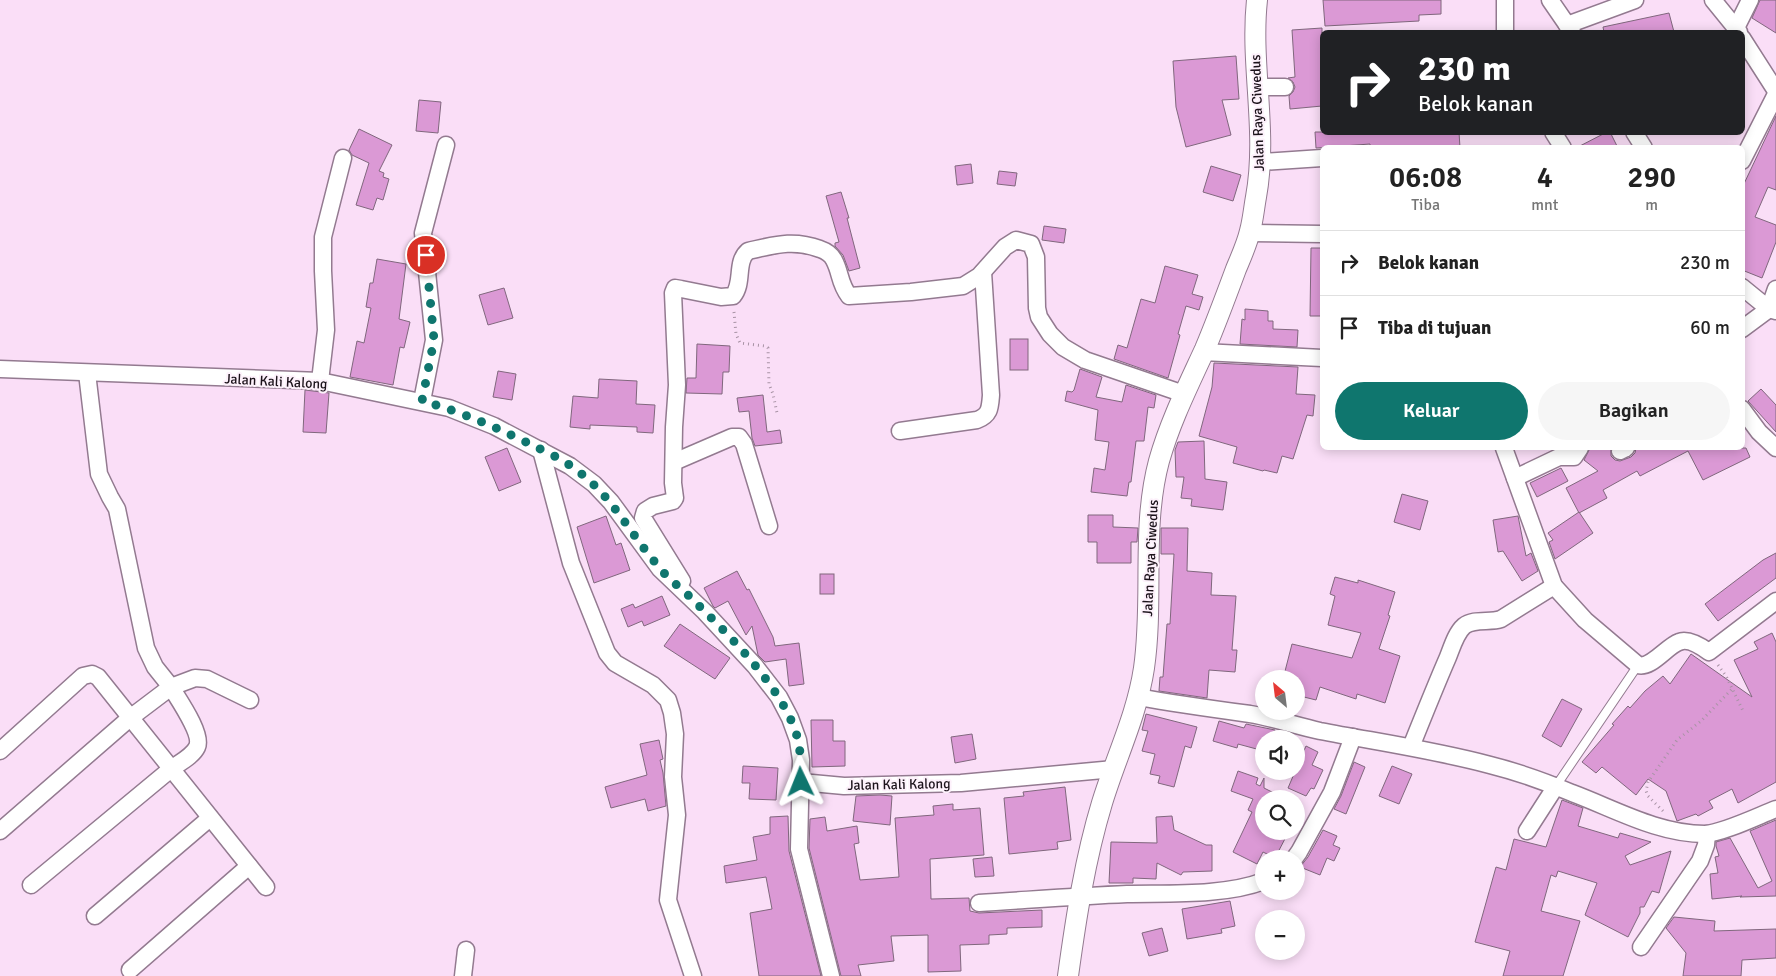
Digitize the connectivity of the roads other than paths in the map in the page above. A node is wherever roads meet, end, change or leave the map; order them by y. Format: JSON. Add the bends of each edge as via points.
{"nodes":[{"id":1,"x":1257,"y":0,"type":"edge"},
{"id":2,"x":1505,"y":0,"type":"edge"},
{"id":3,"x":1550,"y":0,"type":"edge"},
{"id":4,"x":1635,"y":0,"type":"edge"},
{"id":5,"x":1713,"y":0,"type":"edge"},
{"id":6,"x":1750,"y":0,"type":"edge"},
{"id":7,"x":1570,"y":29,"type":"edge"},
{"id":8,"x":1505,"y":30,"type":"edge"},
{"id":9,"x":1737,"y":30,"type":"edge"},
{"id":10,"x":1740,"y":30,"type":"edge"},
{"id":11,"x":1745,"y":43,"type":"edge"},
{"id":12,"x":1258,"y":86,"type":"junction"},
{"id":13,"x":1285,"y":87,"type":"dead end"},
{"id":14,"x":1776,"y":92,"type":"edge"},
{"id":15,"x":446,"y":145,"type":"dead end"},
{"id":16,"x":1745,"y":155,"type":"edge"},
{"id":17,"x":343,"y":158,"type":"dead end"},
{"id":18,"x":1320,"y":158,"type":"edge"},
{"id":19,"x":1261,"y":162,"type":"junction"},
{"id":20,"x":1250,"y":233,"type":"junction"},
{"id":21,"x":1320,"y":234,"type":"edge"},
{"id":22,"x":983,"y":272,"type":"junction"},
{"id":23,"x":1745,"y":289,"type":"edge"},
{"id":24,"x":1776,"y":289,"type":"edge"},
{"id":25,"x":1772,"y":310,"type":"edge"},
{"id":26,"x":1745,"y":327,"type":"edge"},
{"id":27,"x":1203,"y":352,"type":"junction"},
{"id":28,"x":1320,"y":358,"type":"edge"},
{"id":29,"x":0,"y":369,"type":"edge"},
{"id":30,"x":87,"y":373,"type":"junction"},
{"id":31,"x":320,"y":381,"type":"junction"},
{"id":32,"x":1184,"y":394,"type":"junction"},
{"id":33,"x":422,"y":401,"type":"junction"},
{"id":34,"x":1745,"y":413,"type":"edge"},
{"id":35,"x":900,"y":431,"type":"dead end"},
{"id":36,"x":1776,"y":448,"type":"edge"},
{"id":37,"x":541,"y":450,"type":"junction"},
{"id":38,"x":1505,"y":450,"type":"edge"},
{"id":39,"x":1579,"y":450,"type":"edge"},
{"id":40,"x":674,"y":462,"type":"junction"},
{"id":41,"x":1515,"y":478,"type":"junction"},
{"id":42,"x":769,"y":526,"type":"dead end"},
{"id":43,"x":1554,"y":586,"type":"junction"},
{"id":44,"x":690,"y":596,"type":"junction"},
{"id":45,"x":1776,"y":601,"type":"edge"},
{"id":46,"x":1638,"y":665,"type":"junction"},
{"id":47,"x":171,"y":687,"type":"junction"},
{"id":48,"x":1138,"y":697,"type":"junction"},
{"id":49,"x":250,"y":700,"type":"dead end"},
{"id":50,"x":130,"y":718,"type":"junction"},
{"id":51,"x":1353,"y":736,"type":"junction"},
{"id":52,"x":1411,"y":747,"type":"junction"},
{"id":53,"x":0,"y":751,"type":"edge"},
{"id":54,"x":1114,"y":769,"type":"junction"},
{"id":55,"x":171,"y":770,"type":"junction"},
{"id":56,"x":801,"y":782,"type":"junction"},
{"id":57,"x":1556,"y":786,"type":"junction"},
{"id":58,"x":1776,"y":809,"type":"edge"},
{"id":59,"x":210,"y":818,"type":"junction"},
{"id":60,"x":0,"y":831,"type":"edge"},
{"id":61,"x":1527,"y":831,"type":"dead end"},
{"id":62,"x":1707,"y":834,"type":"junction"},
{"id":63,"x":1300,"y":850,"type":"edge"},
{"id":64,"x":249,"y":866,"type":"junction"},
{"id":65,"x":1255,"y":883,"type":"edge"},
{"id":66,"x":31,"y":885,"type":"dead end"},
{"id":67,"x":266,"y":887,"type":"dead end"},
{"id":68,"x":1081,"y":896,"type":"junction"},
{"id":69,"x":979,"y":904,"type":"dead end"},
{"id":70,"x":95,"y":916,"type":"dead end"},
{"id":71,"x":1640,"y":947,"type":"dead end"},
{"id":72,"x":466,"y":950,"type":"dead end"},
{"id":73,"x":130,"y":970,"type":"dead end"},
{"id":74,"x":463,"y":976,"type":"edge"},
{"id":75,"x":694,"y":976,"type":"edge"},
{"id":76,"x":831,"y":976,"type":"edge"},
{"id":77,"x":1068,"y":976,"type":"edge"}],
"edges":[{"from":1,"to":12,"type":"street","name":"Jalan Raya Ciwedus","via":[[1255,47]]},
{"from":2,"to":8,"type":"street"},
{"from":3,"to":7,"type":"street"},
{"from":4,"to":7,"type":"street"},
{"from":5,"to":9,"type":"street"},
{"from":6,"to":10,"type":"street"},
{"from":11,"to":14,"type":"street"},
{"from":12,"to":13,"type":"street"},
{"from":12,"to":19,"type":"street","name":"Jalan Raya Ciwedus"},
{"from":14,"to":16,"type":"street"},
{"from":15,"to":33,"type":"street","via":[[423,233],[434,340]]},
{"from":17,"to":31,"type":"street","via":[[323,237],[326,330]]},
{"from":18,"to":19,"type":"street"},
{"from":19,"to":20,"type":"street","name":"Jalan Raya Ciwedus"},
{"from":20,"to":21,"type":"street"},
{"from":20,"to":27,"type":"street","name":"Jalan Raya Ciwedus"},
{"from":22,"to":32,"type":"street","via":[[1005,246],[1016,240],[1032,244],[1036,257],[1039,317],[1063,347],[1084,360]]},
{"from":22,"to":35,"type":"street","via":[[991,395],[988,413],[977,420]]},
{"from":22,"to":40,"type":"street","via":[[963,286],[849,296],[828,252],[799,243],[782,243],[744,254],[738,290],[733,296],[721,297],[675,288],[677,384]]},
{"from":23,"to":25,"type":"street"},
{"from":24,"to":25,"type":"street"},
{"from":25,"to":26,"type":"street"},
{"from":27,"to":28,"type":"street"},
{"from":27,"to":32,"type":"street","name":"Jalan Raya Ciwedus"},
{"from":29,"to":30,"type":"street","name":"Jalan Kali Kalong"},
{"from":30,"to":31,"type":"street","name":"Jalan Kali Kalong"},
{"from":30,"to":47,"type":"street","via":[[99,474],[121,522],[146,648],[155,667]]},
{"from":31,"to":33,"type":"street","name":"Jalan Kali Kalong"},
{"from":32,"to":48,"type":"street","name":"Jalan Raya Ciwedus","via":[[1159,462],[1153,489],[1147,631]]},
{"from":33,"to":37,"type":"street","name":"Jalan Kali Kalong","via":[[494,426]]},
{"from":34,"to":36,"type":"street"},
{"from":37,"to":44,"type":"street","name":"Jalan Kali Kalong","via":[[594,484],[660,569]]},
{"from":37,"to":75,"type":"street","via":[[571,563],[607,653],[611,660],[653,685],[668,700],[675,734],[673,777],[677,815],[668,900]]},
{"from":38,"to":41,"type":"street"},
{"from":39,"to":41,"type":"street","via":[[1574,457],[1559,457]]},
{"from":40,"to":42,"type":"street","via":[[739,437],[744,444]]},
{"from":40,"to":44,"type":"street","via":[[675,498],[645,511],[643,518]]},
{"from":41,"to":43,"type":"street"},
{"from":43,"to":46,"type":"street","via":[[1585,620]]},
{"from":43,"to":52,"type":"street","via":[[1502,618],[1467,624],[1459,632]]},
{"from":44,"to":56,"type":"street","name":"Jalan Kali Kalong","via":[[779,697],[798,740]]},
{"from":45,"to":46,"type":"street","via":[[1709,652],[1685,641],[1678,642],[1646,665]]},
{"from":46,"to":57,"type":"lane"},
{"from":47,"to":49,"type":"street","via":[[195,678],[207,679]]},
{"from":47,"to":50,"type":"street"},
{"from":47,"to":55,"type":"street","via":[[198,738],[197,747]]},
{"from":48,"to":51,"type":"street","via":[[1252,714]]},
{"from":48,"to":54,"type":"street","name":"Jalan Raya Ciwedus"},
{"from":50,"to":53,"type":"street","via":[[98,677],[92,674],[83,676]]},
{"from":50,"to":55,"type":"street"},
{"from":50,"to":60,"type":"street"},
{"from":51,"to":52,"type":"street"},
{"from":51,"to":63,"type":"street","via":[[1332,792]]},
{"from":52,"to":57,"type":"street","via":[[1491,765]]},
{"from":54,"to":56,"type":"street","name":"Jalan Kali Kalong","via":[[961,783],[844,786]]},
{"from":54,"to":68,"type":"street","name":"Jalan Raya Ciwedus","via":[[1094,833]]},
{"from":55,"to":59,"type":"street"},
{"from":55,"to":66,"type":"street"},
{"from":56,"to":76,"type":"street","via":[[800,849]]},
{"from":57,"to":61,"type":"street"},
{"from":57,"to":62,"type":"street","via":[[1656,826]]},
{"from":58,"to":62,"type":"street"},
{"from":59,"to":64,"type":"street"},
{"from":59,"to":70,"type":"street"},
{"from":62,"to":71,"type":"street","via":[[1700,861]]},
{"from":64,"to":67,"type":"street"},
{"from":64,"to":73,"type":"street"},
{"from":65,"to":68,"type":"street","via":[[1201,892]]},
{"from":68,"to":69,"type":"street"},
{"from":68,"to":77,"type":"street","name":"Jalan Raya Ciwedus"},
{"from":72,"to":74,"type":"street"}]}
